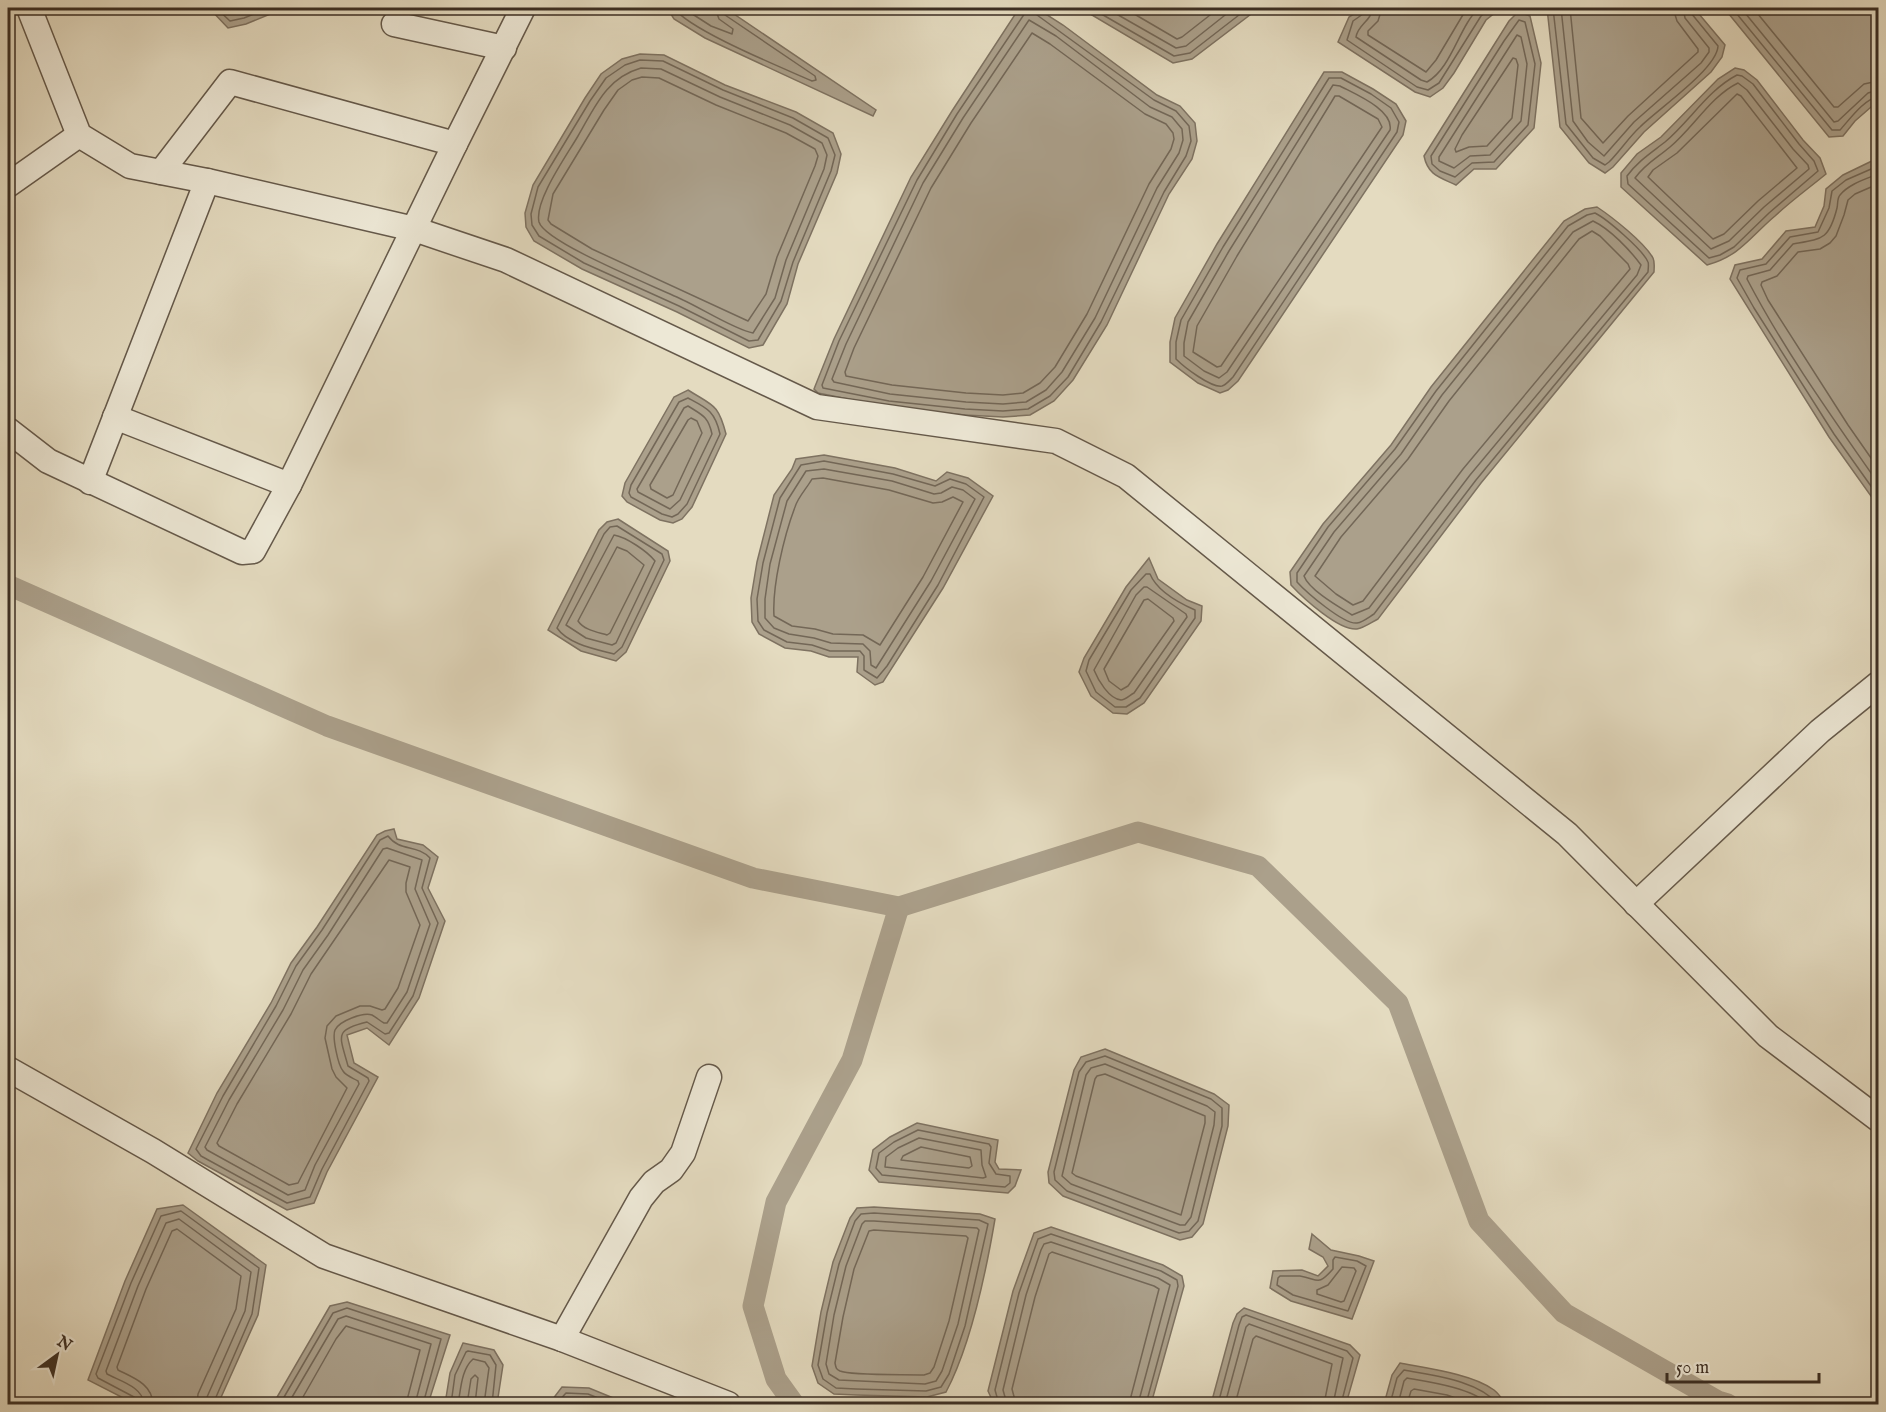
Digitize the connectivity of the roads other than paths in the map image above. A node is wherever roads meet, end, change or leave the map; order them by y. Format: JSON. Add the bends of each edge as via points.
{"nodes":[{"id":1,"x":29,"y":8,"type":"edge"},
{"id":2,"x":523,"y":8,"type":"edge"},
{"id":3,"x":394,"y":24,"type":"dead end"},
{"id":4,"x":504,"y":48,"type":"junction"},
{"id":5,"x":79,"y":135,"type":"junction"},
{"id":6,"x":455,"y":144,"type":"junction"},
{"id":7,"x":161,"y":172,"type":"junction"},
{"id":8,"x":207,"y":181,"type":"junction"},
{"id":9,"x":8,"y":185,"type":"edge"},
{"id":10,"x":414,"y":229,"type":"junction"},
{"id":11,"x":115,"y":417,"type":"junction"},
{"id":12,"x":8,"y":430,"type":"edge"},
{"id":13,"x":90,"y":482,"type":"junction"},
{"id":14,"x":289,"y":485,"type":"junction"},
{"id":15,"x":1878,"y":684,"type":"edge"},
{"id":16,"x":1636,"y":904,"type":"junction"},
{"id":17,"x":8,"y":1069,"type":"edge"},
{"id":18,"x":709,"y":1077,"type":"dead end"},
{"id":19,"x":1878,"y":1119,"type":"edge"},
{"id":20,"x":562,"y":1339,"type":"junction"},
{"id":21,"x":728,"y":1404,"type":"edge"}],
"edges":[{"from":1,"to":5,"type":"street"},
{"from":2,"to":4,"type":"street"},
{"from":3,"to":4,"type":"street"},
{"from":4,"to":6,"type":"street"},
{"from":5,"to":7,"type":"street","via":[[130,166]]},
{"from":5,"to":9,"type":"street"},
{"from":6,"to":7,"type":"street","via":[[230,81]]},
{"from":6,"to":10,"type":"street"},
{"from":7,"to":8,"type":"street"},
{"from":8,"to":10,"type":"street"},
{"from":8,"to":11,"type":"street"},
{"from":10,"to":14,"type":"street"},
{"from":10,"to":16,"type":"street","via":[[506,260],[817,407],[1056,441],[1126,476],[1567,834]]},
{"from":11,"to":13,"type":"street"},
{"from":11,"to":14,"type":"street"},
{"from":12,"to":13,"type":"street","via":[[48,461]]},
{"from":13,"to":14,"type":"street","via":[[242,552],[253,551],[260,542]]},
{"from":15,"to":16,"type":"street","via":[[1820,731]]},
{"from":16,"to":19,"type":"street","via":[[1768,1036]]},
{"from":17,"to":20,"type":"street","via":[[153,1151],[324,1256]]},
{"from":18,"to":20,"type":"street","via":[[683,1153],[671,1170],[640,1197]]},
{"from":20,"to":21,"type":"street"}]}
